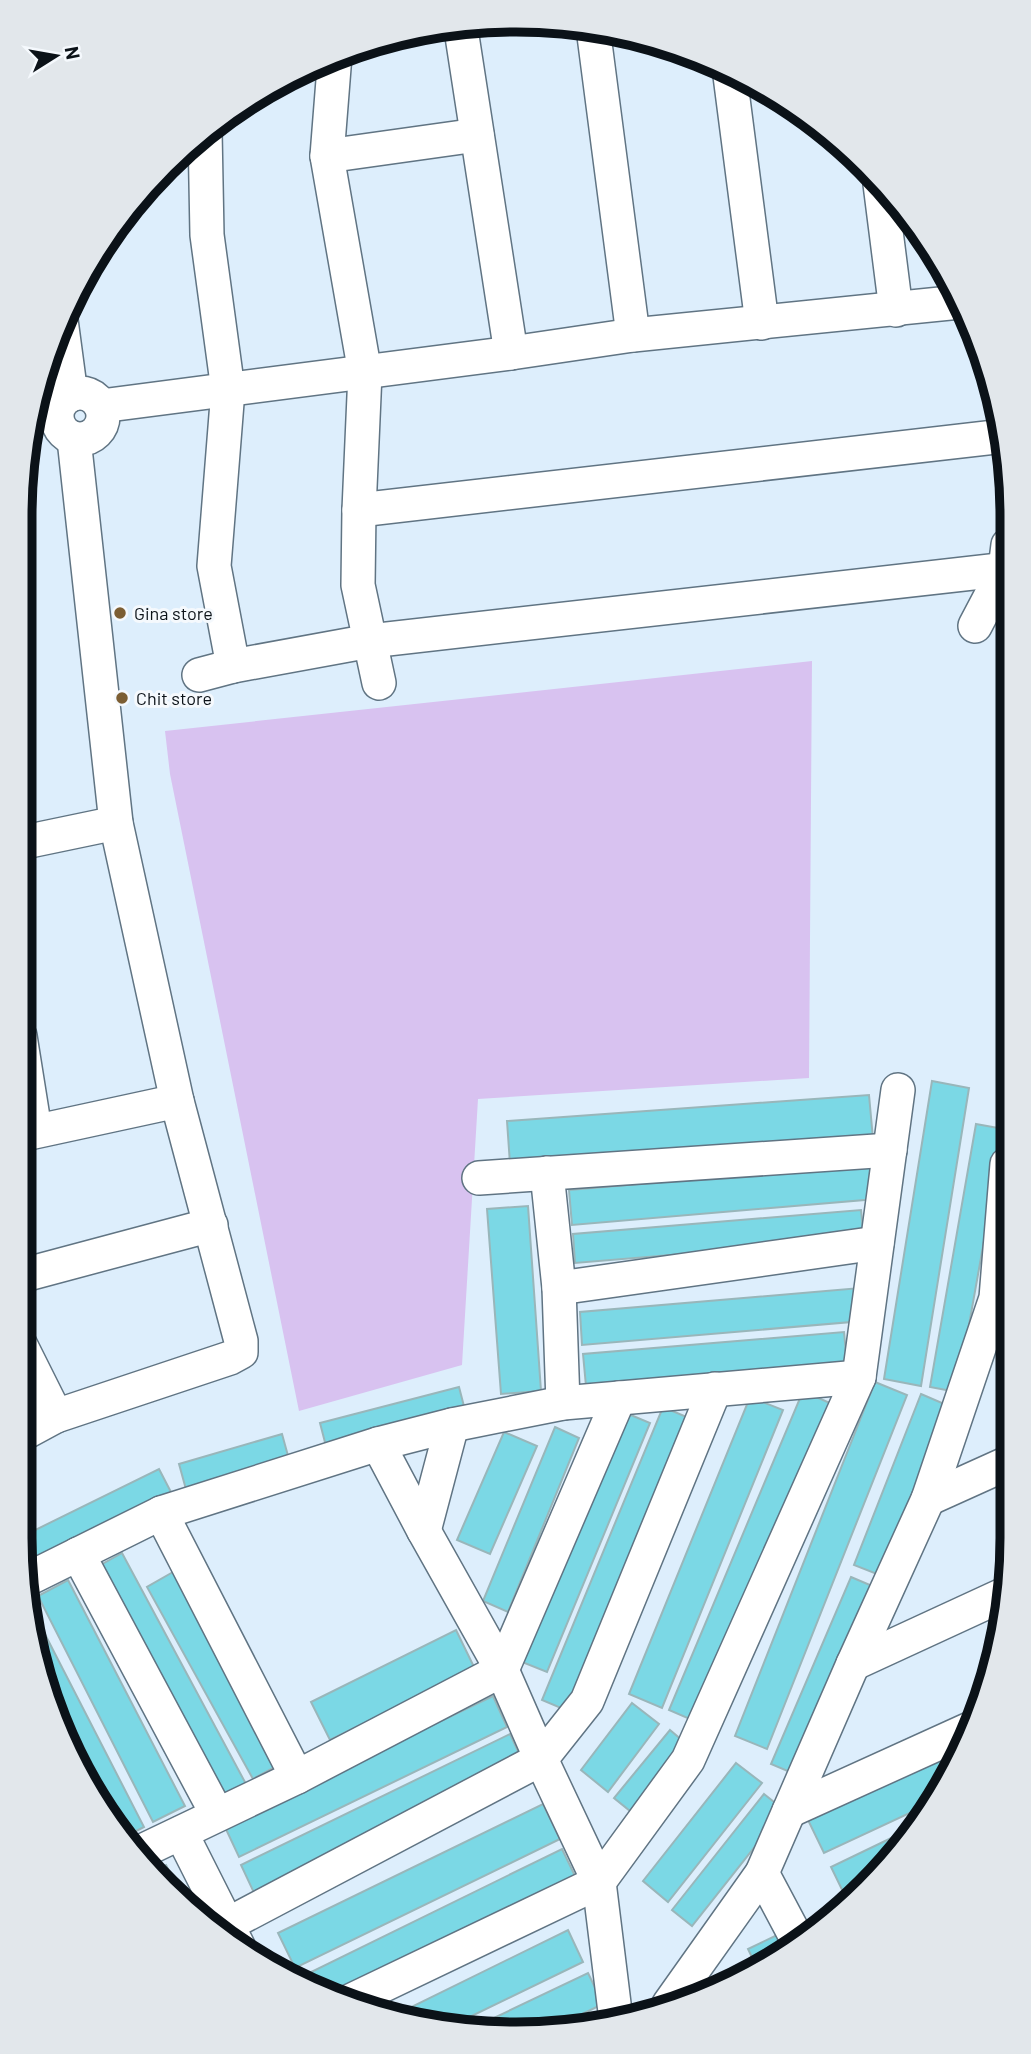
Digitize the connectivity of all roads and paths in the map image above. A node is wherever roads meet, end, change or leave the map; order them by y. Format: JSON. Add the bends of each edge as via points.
{"nodes":[{"id":1,"x":462,"y":35,"type":"edge"},
{"id":2,"x":594,"y":38,"type":"edge"},
{"id":3,"x":334,"y":67,"type":"edge"},
{"id":4,"x":731,"y":81,"type":"edge"},
{"id":5,"x":477,"y":135,"type":"junction"},
{"id":6,"x":205,"y":145,"type":"edge"},
{"id":7,"x":327,"y":156,"type":"junction"},
{"id":8,"x":882,"y":200,"type":"edge"},
{"id":9,"x":951,"y":303,"type":"edge"},
{"id":10,"x":897,"y":310,"type":"junction"},
{"id":11,"x":762,"y":323,"type":"junction"},
{"id":12,"x":634,"y":335,"type":"junction"},
{"id":13,"x":63,"y":345,"type":"edge"},
{"id":14,"x":510,"y":353,"type":"junction"},
{"id":15,"x":365,"y":373,"type":"junction"},
{"id":16,"x":228,"y":390,"type":"junction"},
{"id":17,"x":67,"y":418,"type":"edge"},
{"id":18,"x":993,"y":437,"type":"edge"},
{"id":19,"x":359,"y":510,"type":"junction"},
{"id":20,"x":1000,"y":562,"type":"edge"},
{"id":21,"x":1000,"y":575,"type":"edge"},
{"id":22,"x":975,"y":626,"type":"dead end"},
{"id":23,"x":370,"y":641,"type":"junction"},
{"id":24,"x":233,"y":666,"type":"junction"},
{"id":25,"x":199,"y":675,"type":"dead end"},
{"id":26,"x":379,"y":683,"type":"dead end"},
{"id":27,"x":117,"y":823,"type":"junction"},
{"id":28,"x":32,"y":841,"type":"edge"},
{"id":29,"x":898,"y":1090,"type":"dead end"},
{"id":30,"x":177,"y":1101,"type":"junction"},
{"id":31,"x":32,"y":1131,"type":"edge"},
{"id":32,"x":890,"y":1150,"type":"junction"},
{"id":33,"x":547,"y":1173,"type":"junction"},
{"id":34,"x":479,"y":1178,"type":"dead end"},
{"id":35,"x":211,"y":1225,"type":"junction"},
{"id":36,"x":877,"y":1243,"type":"junction"},
{"id":37,"x":1000,"y":1249,"type":"edge"},
{"id":38,"x":32,"y":1273,"type":"edge"},
{"id":39,"x":559,"y":1288,"type":"junction"},
{"id":40,"x":996,"y":1298,"type":"junction"},
{"id":41,"x":1000,"y":1309,"type":"edge"},
{"id":42,"x":32,"y":1368,"type":"edge"},
{"id":43,"x":859,"y":1377,"type":"junction"},
{"id":44,"x":715,"y":1389,"type":"junction"},
{"id":45,"x":618,"y":1398,"type":"junction"},
{"id":46,"x":563,"y":1403,"type":"junction"},
{"id":47,"x":56,"y":1416,"type":"junction"},
{"id":48,"x":452,"y":1425,"type":"junction"},
{"id":49,"x":32,"y":1429,"type":"edge"},
{"id":50,"x":378,"y":1444,"type":"junction"},
{"id":51,"x":1000,"y":1467,"type":"edge"},
{"id":52,"x":928,"y":1499,"type":"junction"},
{"id":53,"x":161,"y":1513,"type":"junction"},
{"id":54,"x":424,"y":1531,"type":"junction"},
{"id":55,"x":78,"y":1554,"type":"junction"},
{"id":56,"x":34,"y":1576,"type":"edge"},
{"id":57,"x":995,"y":1598,"type":"edge"},
{"id":58,"x":853,"y":1664,"type":"junction"},
{"id":59,"x":502,"y":1670,"type":"junction"},
{"id":60,"x":958,"y":1734,"type":"edge"},
{"id":61,"x":541,"y":1759,"type":"junction"},
{"id":62,"x":297,"y":1777,"type":"junction"},
{"id":63,"x":789,"y":1811,"type":"junction"},
{"id":64,"x":218,"y":1814,"type":"junction"},
{"id":65,"x":181,"y":1833,"type":"junction"},
{"id":66,"x":145,"y":1850,"type":"edge"},
{"id":67,"x":762,"y":1873,"type":"junction"},
{"id":68,"x":599,"y":1882,"type":"junction"},
{"id":69,"x":223,"y":1924,"type":"edge"},
{"id":70,"x":235,"y":1932,"type":"edge"},
{"id":71,"x":794,"y":1934,"type":"edge"},
{"id":72,"x":675,"y":1996,"type":"edge"},
{"id":73,"x":359,"y":1997,"type":"edge"},
{"id":74,"x":615,"y":2012,"type":"edge"}],
"edges":[{"from":1,"to":5,"type":"street"},
{"from":2,"to":12,"type":"street"},
{"from":3,"to":7,"type":"street"},
{"from":4,"to":11,"type":"street"},
{"from":5,"to":7,"type":"street"},
{"from":5,"to":14,"type":"street"},
{"from":6,"to":16,"type":"street","via":[[207,235]]},
{"from":7,"to":15,"type":"street"},
{"from":8,"to":10,"type":"street"},
{"from":9,"to":10,"type":"street"},
{"from":10,"to":11,"type":"street"},
{"from":11,"to":12,"type":"street"},
{"from":12,"to":14,"type":"street"},
{"from":13,"to":17,"type":"street"},
{"from":14,"to":15,"type":"street"},
{"from":15,"to":16,"type":"street"},
{"from":15,"to":19,"type":"street"},
{"from":16,"to":17,"type":"street"},
{"from":16,"to":24,"type":"street","via":[[214,566]]},
{"from":17,"to":27,"type":"street"},
{"from":18,"to":19,"type":"street"},
{"from":19,"to":23,"type":"street","via":[[358,586]]},
{"from":20,"to":23,"type":"street"},
{"from":21,"to":22,"type":"street"},
{"from":23,"to":24,"type":"street"},
{"from":23,"to":26,"type":"street"},
{"from":24,"to":25,"type":"street"},
{"from":27,"to":28,"type":"street"},
{"from":27,"to":30,"type":"street"},
{"from":29,"to":32,"type":"street"},
{"from":30,"to":31,"type":"street"},
{"from":30,"to":35,"type":"street"},
{"from":32,"to":33,"type":"street"},
{"from":32,"to":36,"type":"street"},
{"from":33,"to":34,"type":"street"},
{"from":33,"to":39,"type":"street"},
{"from":35,"to":38,"type":"street"},
{"from":35,"to":47,"type":"street","via":[[242,1341],[241,1352]]},
{"from":36,"to":39,"type":"street"},
{"from":36,"to":43,"type":"street"},
{"from":37,"to":40,"type":"street"},
{"from":39,"to":46,"type":"street"},
{"from":40,"to":41,"type":"street"},
{"from":40,"to":52,"type":"street"},
{"from":42,"to":47,"type":"street"},
{"from":43,"to":44,"type":"street"},
{"from":43,"to":68,"type":"street","via":[[688,1760]]},
{"from":44,"to":45,"type":"street"},
{"from":44,"to":61,"type":"street","via":[[587,1700]]},
{"from":45,"to":46,"type":"street"},
{"from":45,"to":59,"type":"street"},
{"from":46,"to":48,"type":"street"},
{"from":47,"to":49,"type":"street"},
{"from":48,"to":50,"type":"street"},
{"from":48,"to":54,"type":"street"},
{"from":50,"to":53,"type":"street"},
{"from":50,"to":54,"type":"street"},
{"from":51,"to":52,"type":"street"},
{"from":52,"to":58,"type":"street"},
{"from":53,"to":55,"type":"street"},
{"from":53,"to":62,"type":"street"},
{"from":54,"to":59,"type":"street"},
{"from":55,"to":56,"type":"street"},
{"from":55,"to":64,"type":"street"},
{"from":57,"to":58,"type":"street"},
{"from":58,"to":63,"type":"street"},
{"from":59,"to":61,"type":"street"},
{"from":59,"to":62,"type":"street"},
{"from":60,"to":63,"type":"street"},
{"from":61,"to":68,"type":"street"},
{"from":61,"to":70,"type":"street"},
{"from":62,"to":64,"type":"street"},
{"from":63,"to":67,"type":"street"},
{"from":64,"to":65,"type":"street"},
{"from":65,"to":66,"type":"street"},
{"from":65,"to":69,"type":"street"},
{"from":67,"to":71,"type":"street"},
{"from":67,"to":72,"type":"street"},
{"from":68,"to":73,"type":"street"},
{"from":68,"to":74,"type":"street"}]}
